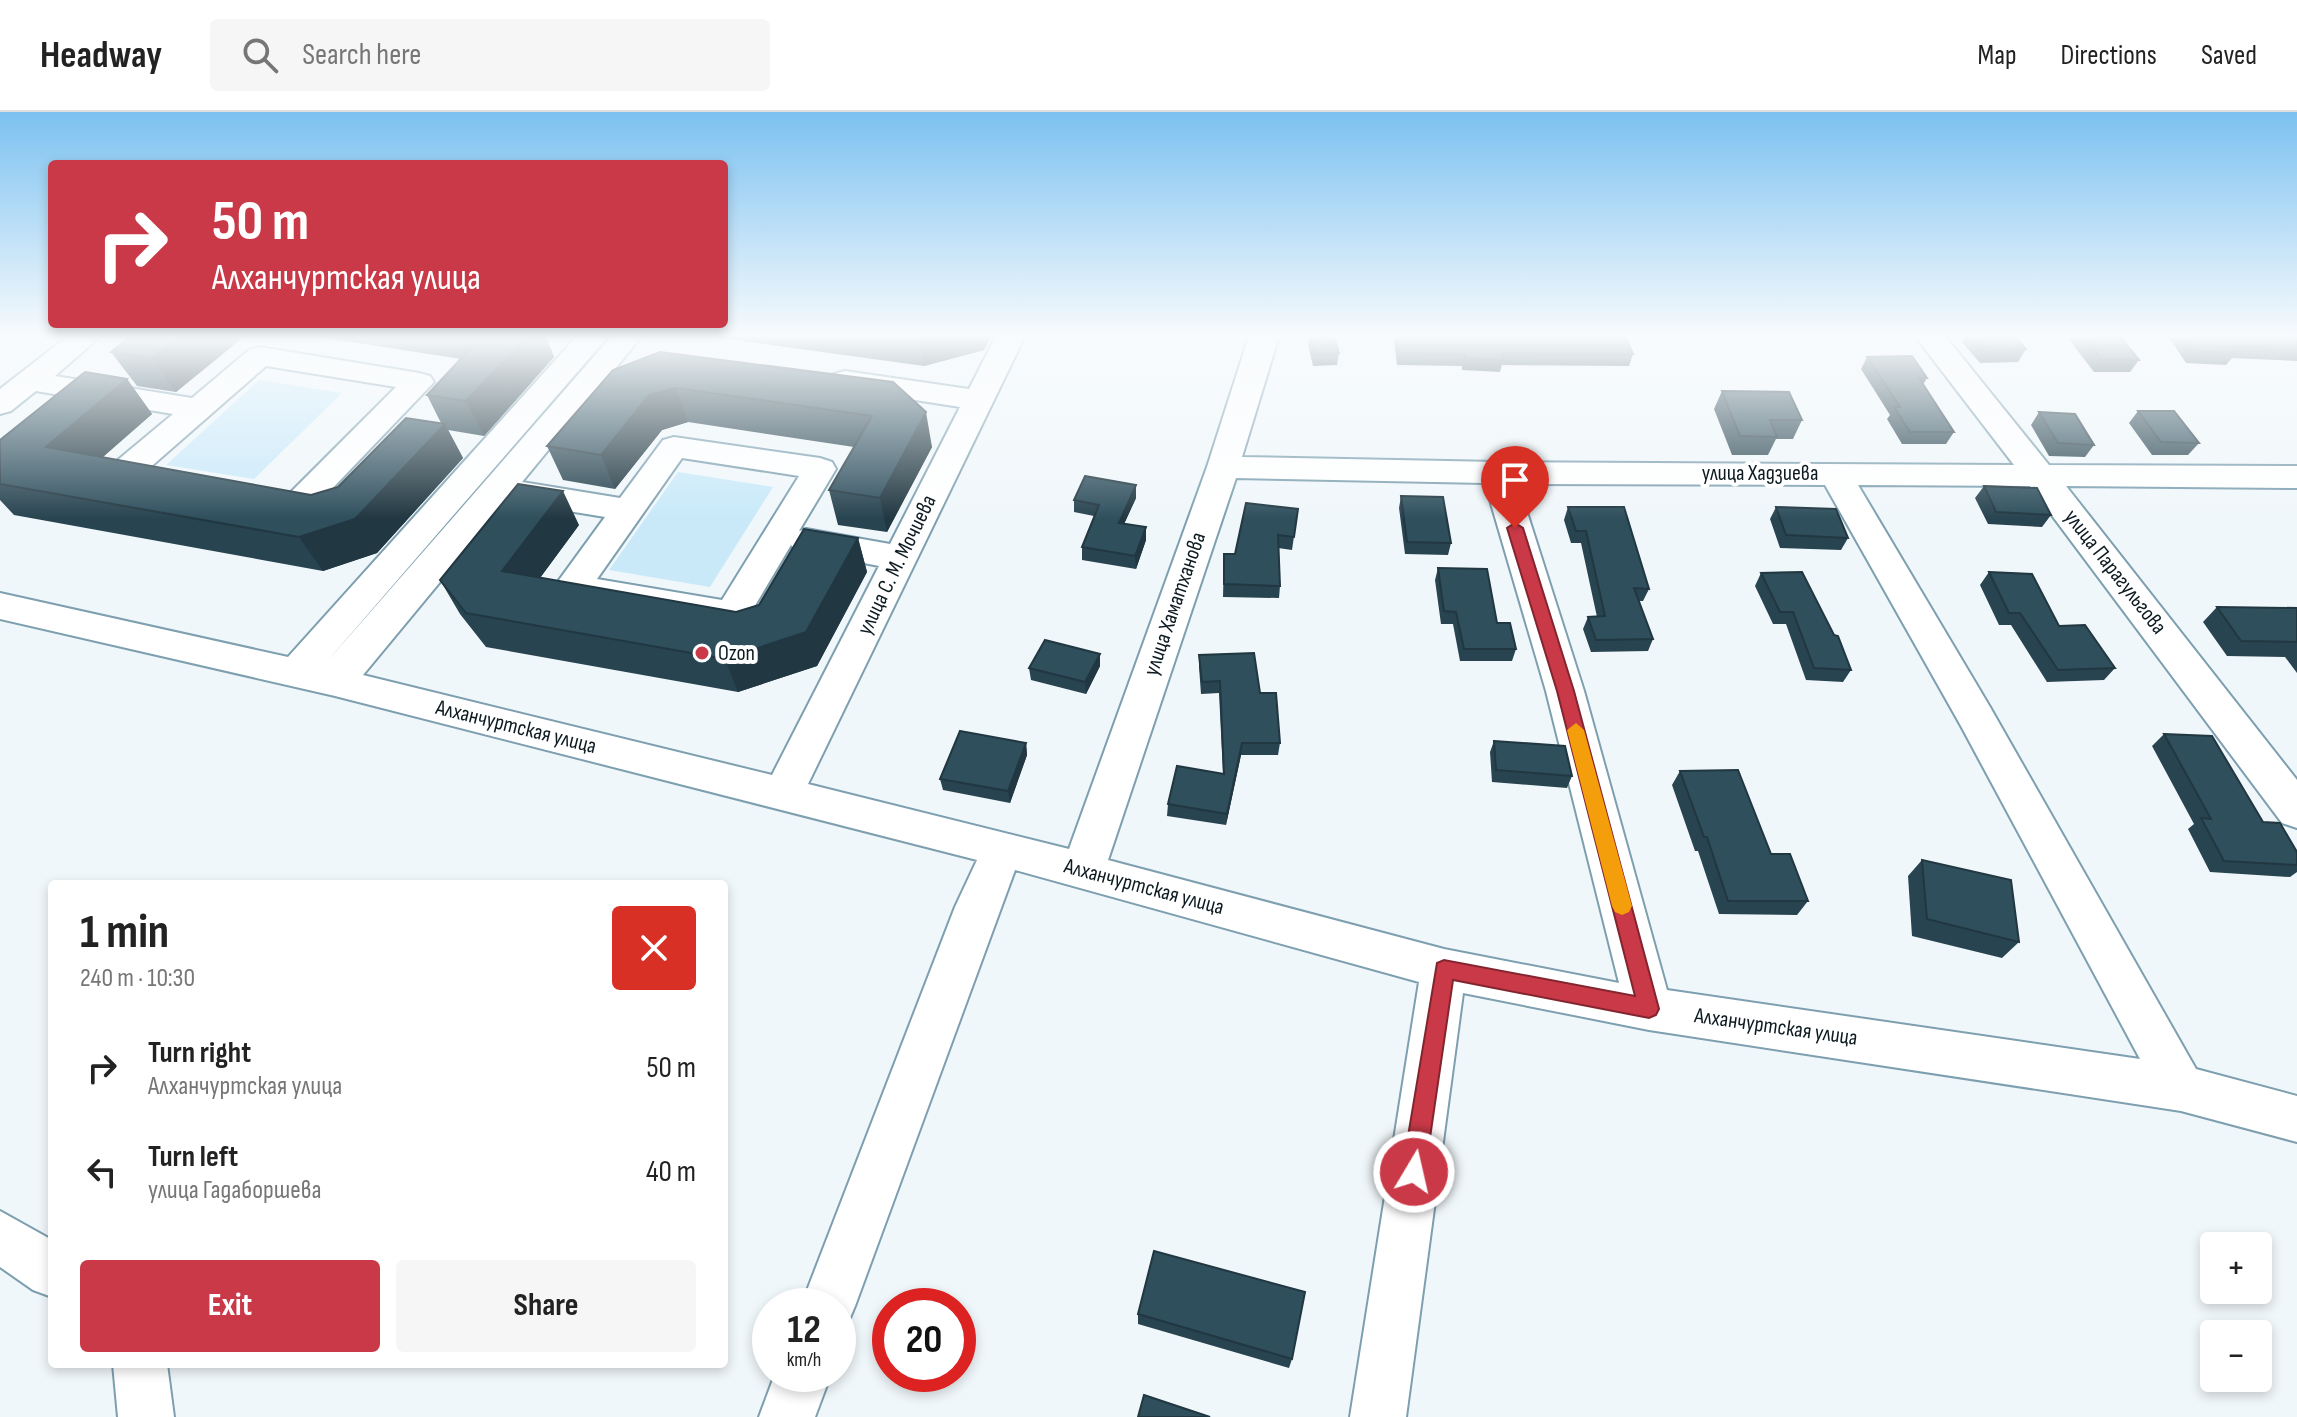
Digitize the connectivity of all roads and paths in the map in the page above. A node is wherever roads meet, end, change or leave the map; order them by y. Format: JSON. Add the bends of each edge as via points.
{"nodes":[{"id":1,"x":125,"y":397,"type":"edge"},
{"id":2,"x":212,"y":397,"type":"edge"},
{"id":3,"x":409,"y":397,"type":"edge"},
{"id":4,"x":547,"y":397,"type":"edge"},
{"id":5,"x":577,"y":397,"type":"edge"},
{"id":6,"x":958,"y":397,"type":"edge"},
{"id":7,"x":981,"y":397,"type":"edge"},
{"id":8,"x":1245,"y":397,"type":"edge"},
{"id":9,"x":1977,"y":397,"type":"edge"},
{"id":10,"x":979,"y":400,"type":"junction"},
{"id":11,"x":198,"y":409,"type":"junction"},
{"id":12,"x":1223,"y":467,"type":"junction"},
{"id":13,"x":1498,"y":473,"type":"junction"},
{"id":14,"x":1834,"y":473,"type":"junction"},
{"id":15,"x":2038,"y":475,"type":"junction"},
{"id":16,"x":2297,"y":477,"type":"edge"},
{"id":17,"x":499,"y":489,"type":"junction"},
{"id":18,"x":628,"y":510,"type":"junction"},
{"id":19,"x":779,"y":536,"type":"junction"},
{"id":20,"x":901,"y":558,"type":"junction"},
{"id":21,"x":0,"y":606,"type":"edge"},
{"id":22,"x":296,"y":673,"type":"junction"},
{"id":23,"x":335,"y":682,"type":"junction"},
{"id":24,"x":783,"y":794,"type":"junction"},
{"id":25,"x":2297,"y":811,"type":"edge"},
{"id":26,"x":1003,"y":849,"type":"junction"},
{"id":27,"x":1083,"y":871,"type":"junction"},
{"id":28,"x":1444,"y":969,"type":"junction"},
{"id":29,"x":1649,"y":1009,"type":"junction"},
{"id":30,"x":2181,"y":1088,"type":"junction"},
{"id":31,"x":2297,"y":1119,"type":"edge"},
{"id":32,"x":0,"y":1237,"type":"edge"},
{"id":33,"x":48,"y":1268,"type":"edge"},
{"id":34,"x":835,"y":1288,"type":"edge"},
{"id":35,"x":140,"y":1368,"type":"edge"},
{"id":36,"x":796,"y":1392,"type":"edge"},
{"id":37,"x":146,"y":1417,"type":"edge"},
{"id":38,"x":787,"y":1417,"type":"edge"},
{"id":39,"x":1378,"y":1417,"type":"edge"}],
"edges":[{"from":1,"to":11,"type":"street"},
{"from":2,"to":11,"type":"street"},
{"from":3,"to":11,"type":"street","via":[[385,434],[293,509],[119,477]]},
{"from":4,"to":22,"type":"street","via":[[478,447]]},
{"from":5,"to":17,"type":"street"},
{"from":6,"to":10,"type":"street"},
{"from":7,"to":10,"type":"street","name":"улица С. М. Мочиева"},
{"from":8,"to":12,"type":"street","name":"улица Хаматханова"},
{"from":9,"to":15,"type":"street","name":"улица Парагульгова"},
{"from":10,"to":20,"type":"street","name":"улица С. М. Мочиева"},
{"from":12,"to":13,"type":"street","name":"улица Хадзиева"},
{"from":12,"to":27,"type":"street","name":"улица Хаматханова"},
{"from":13,"to":14,"type":"street","name":"улица Хадзиева"},
{"from":13,"to":29,"type":"street","via":[[1565,691]]},
{"from":14,"to":15,"type":"street","name":"улица Хадзиева"},
{"from":14,"to":30,"type":"street"},
{"from":15,"to":16,"type":"street","name":"улица Хадзиева"},
{"from":15,"to":25,"type":"street","name":"улица Парагульгова"},
{"from":17,"to":18,"type":"street"},
{"from":17,"to":23,"type":"street"},
{"from":18,"to":19,"type":"street","via":[[674,447],[820,469]]},
{"from":18,"to":19,"type":"street","via":[[572,587],[731,615]]},
{"from":19,"to":20,"type":"street"},
{"from":20,"to":24,"type":"street","name":"улица С. М. Мочиева"},
{"from":21,"to":22,"type":"street","name":"Алханчуртская улица"},
{"from":22,"to":23,"type":"street","name":"Алханчуртская улица"},
{"from":23,"to":24,"type":"street","name":"Алханчуртская улица"},
{"from":24,"to":26,"type":"street","name":"Алханчуртская улица"},
{"from":26,"to":27,"type":"street","name":"Алханчуртская улица"},
{"from":26,"to":34,"type":"street"},
{"from":27,"to":28,"type":"street","name":"Алханчуртская улица"},
{"from":28,"to":29,"type":"street","name":"Алханчуртская улица"},
{"from":28,"to":39,"type":"street"},
{"from":29,"to":30,"type":"street","name":"Алханчуртская улица"},
{"from":30,"to":31,"type":"street","name":"Алханчуртская улица"},
{"from":32,"to":33,"type":"street"},
{"from":35,"to":37,"type":"street"},
{"from":36,"to":38,"type":"street"}]}
